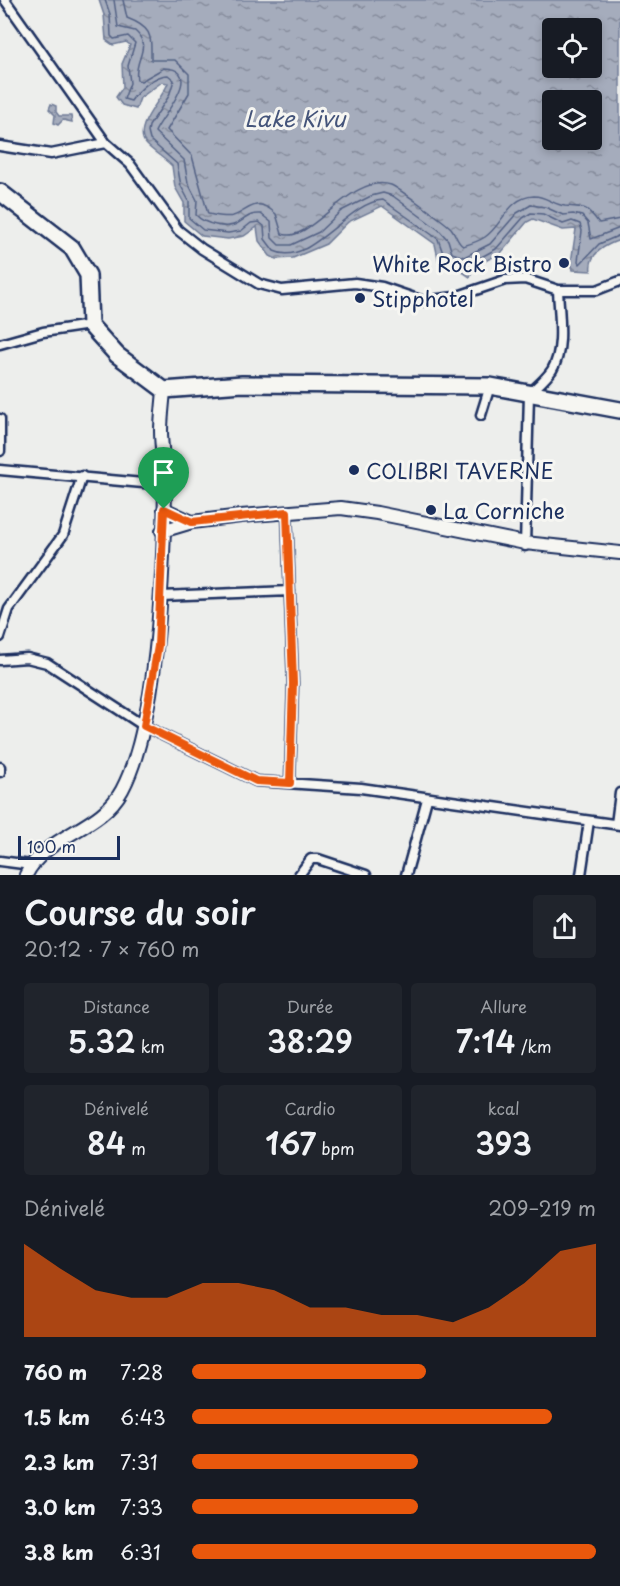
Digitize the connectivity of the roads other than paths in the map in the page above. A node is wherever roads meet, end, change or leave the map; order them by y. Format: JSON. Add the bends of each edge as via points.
{"nodes":[{"id":1,"x":5,"y":0,"type":"edge"},
{"id":2,"x":106,"y":143,"type":"junction"},
{"id":3,"x":0,"y":146,"type":"edge"},
{"id":4,"x":0,"y":192,"type":"edge"},
{"id":5,"x":620,"y":281,"type":"edge"},
{"id":6,"x":558,"y":290,"type":"junction"},
{"id":7,"x":90,"y":325,"type":"junction"},
{"id":8,"x":0,"y":344,"type":"edge"},
{"id":9,"x":490,"y":386,"type":"junction"},
{"id":10,"x":164,"y":390,"type":"junction"},
{"id":11,"x":529,"y":394,"type":"junction"},
{"id":12,"x":620,"y":410,"type":"edge"},
{"id":13,"x":481,"y":415,"type":"dead end"},
{"id":14,"x":0,"y":419,"type":"edge"},
{"id":15,"x":0,"y":452,"type":"edge"},
{"id":16,"x":0,"y":470,"type":"edge"},
{"id":17,"x":82,"y":476,"type":"junction"},
{"id":18,"x":165,"y":485,"type":"junction"},
{"id":19,"x":164,"y":509,"type":"junction"},
{"id":20,"x":287,"y":512,"type":"junction"},
{"id":21,"x":192,"y":522,"type":"junction"},
{"id":22,"x":162,"y":531,"type":"junction"},
{"id":23,"x":525,"y":546,"type":"junction"},
{"id":24,"x":620,"y":554,"type":"edge"},
{"id":25,"x":620,"y":560,"type":"edge"},
{"id":26,"x":290,"y":591,"type":"junction"},
{"id":27,"x":161,"y":596,"type":"junction"},
{"id":28,"x":0,"y":637,"type":"edge"},
{"id":29,"x":0,"y":660,"type":"edge"},
{"id":30,"x":144,"y":726,"type":"junction"},
{"id":31,"x":0,"y":767,"type":"edge"},
{"id":32,"x":0,"y":772,"type":"edge"},
{"id":33,"x":290,"y":783,"type":"junction"},
{"id":34,"x":620,"y":793,"type":"edge"},
{"id":35,"x":427,"y":799,"type":"junction"},
{"id":36,"x":589,"y":821,"type":"junction"},
{"id":37,"x":618,"y":825,"type":"edge"},
{"id":38,"x":0,"y":861,"type":"edge"},
{"id":39,"x":28,"y":870,"type":"edge"},
{"id":40,"x":298,"y":875,"type":"edge"},
{"id":41,"x":366,"y":875,"type":"edge"},
{"id":42,"x":406,"y":875,"type":"edge"},
{"id":43,"x":581,"y":875,"type":"edge"}],
"edges":[{"from":1,"to":2,"type":"street"},
{"from":2,"to":3,"type":"street","via":[[51,154]]},
{"from":2,"to":6,"type":"street","via":[[130,164],[189,240],[269,288],[295,290],[356,283],[423,301],[455,297],[505,280],[525,279]]},
{"from":4,"to":7,"type":"highway","via":[[72,248],[82,261],[91,290]]},
{"from":5,"to":6,"type":"street","via":[[597,290]]},
{"from":6,"to":11,"type":"street","via":[[559,348],[555,364]]},
{"from":7,"to":8,"type":"street"},
{"from":7,"to":10,"type":"highway","via":[[117,355]]},
{"from":9,"to":10,"type":"highway","via":[[242,384]]},
{"from":9,"to":11,"type":"highway"},
{"from":9,"to":13,"type":"street"},
{"from":10,"to":18,"type":"street","via":[[161,430]]},
{"from":11,"to":12,"type":"highway"},
{"from":11,"to":23,"type":"street"},
{"from":14,"to":15,"type":"street"},
{"from":16,"to":17,"type":"street"},
{"from":17,"to":18,"type":"street"},
{"from":17,"to":28,"type":"street","via":[[63,535],[9,609]]},
{"from":18,"to":19,"type":"street"},
{"from":19,"to":21,"type":"street"},
{"from":19,"to":22,"type":"street"},
{"from":20,"to":21,"type":"street"},
{"from":20,"to":23,"type":"street","via":[[341,508]]},
{"from":20,"to":26,"type":"street"},
{"from":21,"to":22,"type":"street"},
{"from":22,"to":27,"type":"street"},
{"from":23,"to":24,"type":"street"},
{"from":23,"to":25,"type":"street"},
{"from":26,"to":27,"type":"street"},
{"from":26,"to":33,"type":"street"},
{"from":27,"to":30,"type":"street","via":[[158,646]]},
{"from":29,"to":30,"type":"street","via":[[27,658],[47,663]]},
{"from":30,"to":33,"type":"street","via":[[256,781]]},
{"from":30,"to":39,"type":"street","via":[[114,803],[103,816],[47,848]]},
{"from":31,"to":32,"type":"street"},
{"from":33,"to":35,"type":"street","via":[[362,788]]},
{"from":34,"to":37,"type":"street"},
{"from":35,"to":36,"type":"street"},
{"from":35,"to":42,"type":"street"},
{"from":36,"to":37,"type":"street"},
{"from":36,"to":43,"type":"street"},
{"from":38,"to":39,"type":"street"},
{"from":40,"to":41,"type":"street","via":[[311,859],[318,859]]}]}
